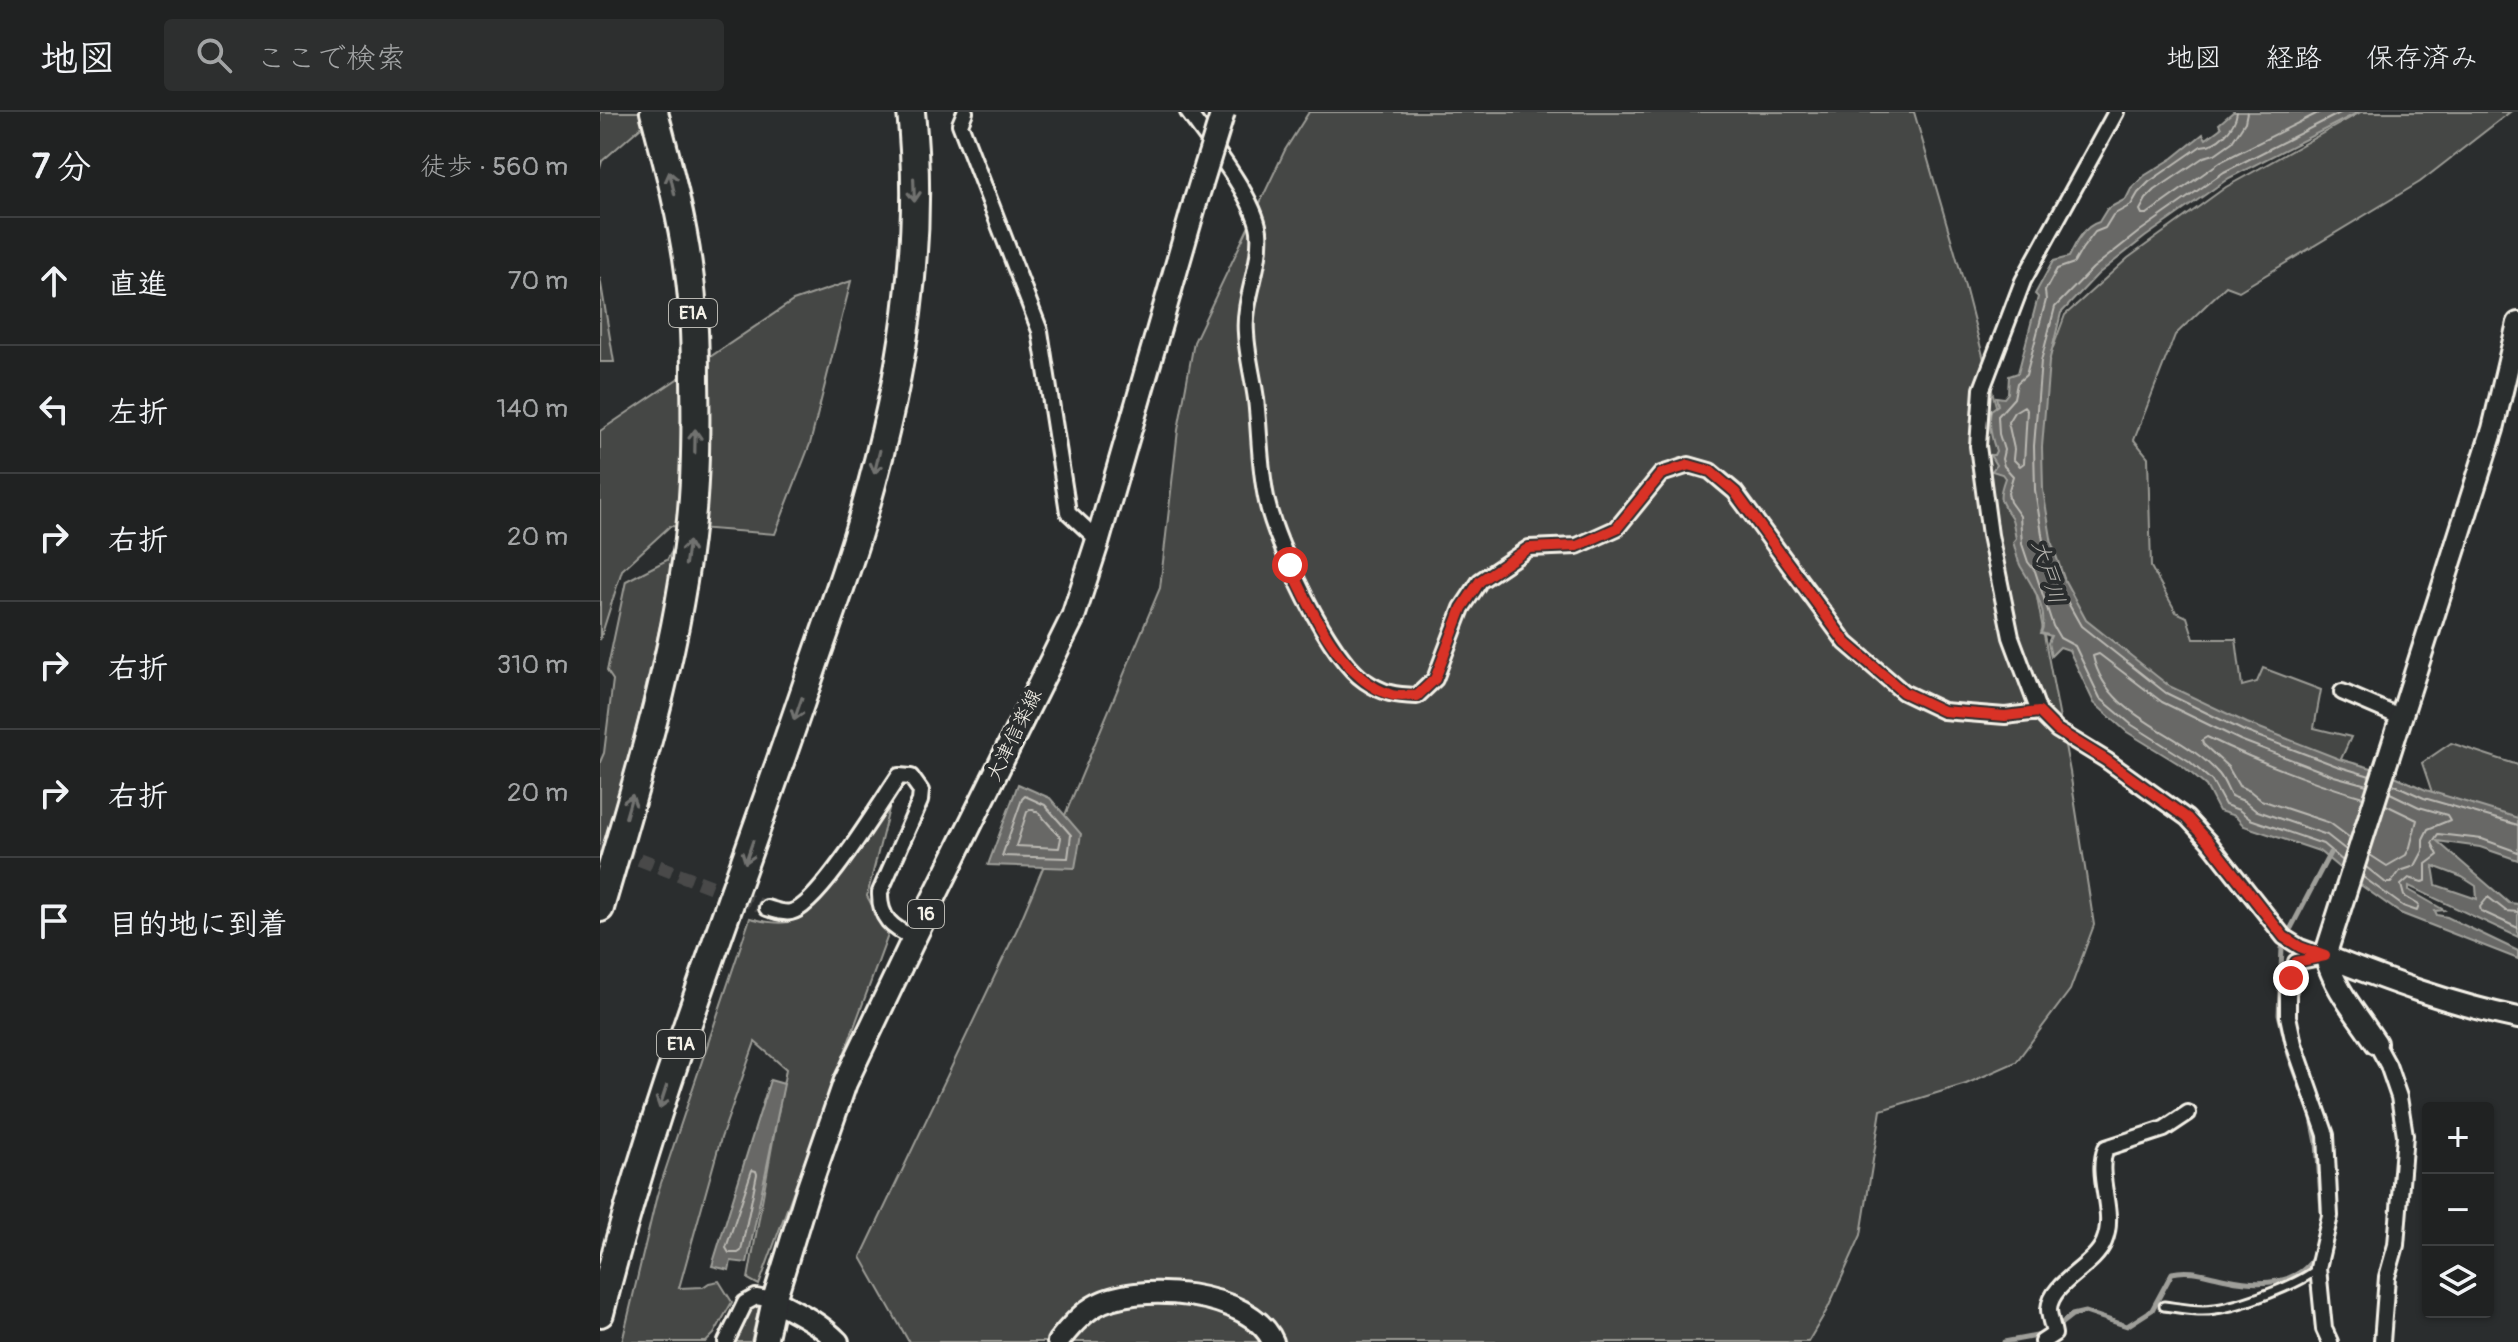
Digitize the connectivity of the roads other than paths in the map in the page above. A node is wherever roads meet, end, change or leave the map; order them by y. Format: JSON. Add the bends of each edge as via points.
{"nodes":[{"id":1,"x":654,"y":112,"type":"edge"},
{"id":2,"x":911,"y":112,"type":"edge"},
{"id":3,"x":965,"y":112,"type":"edge"},
{"id":4,"x":1188,"y":112,"type":"edge"},
{"id":5,"x":1223,"y":112,"type":"edge"},
{"id":6,"x":2116,"y":112,"type":"edge"},
{"id":7,"x":2518,"y":323,"type":"edge"},
{"id":8,"x":1098,"y":540,"type":"junction"},
{"id":9,"x":2342,"y":692,"type":"dead end"},
{"id":10,"x":2039,"y":712,"type":"junction"},
{"id":11,"x":2400,"y":717,"type":"junction"},
{"id":12,"x":600,"y":908,"type":"edge"},
{"id":13,"x":767,"y":908,"type":"tunnel mouth"},
{"id":14,"x":914,"y":938,"type":"junction"},
{"id":15,"x":2325,"y":956,"type":"junction"},
{"id":16,"x":2518,"y":1018,"type":"edge"},
{"id":17,"x":2376,"y":1043,"type":"joint"},
{"id":18,"x":2188,"y":1113,"type":"dead end"},
{"id":19,"x":2318,"y":1268,"type":"junction"},
{"id":20,"x":774,"y":1300,"type":"junction"},
{"id":21,"x":2164,"y":1306,"type":"dead end"},
{"id":22,"x":600,"y":1313,"type":"edge"},
{"id":23,"x":2049,"y":1333,"type":"edge"},
{"id":24,"x":726,"y":1342,"type":"edge"},
{"id":25,"x":765,"y":1342,"type":"edge"},
{"id":26,"x":838,"y":1342,"type":"edge"},
{"id":27,"x":1058,"y":1342,"type":"edge"},
{"id":28,"x":1273,"y":1342,"type":"edge"},
{"id":29,"x":2330,"y":1342,"type":"edge"},
{"id":30,"x":2382,"y":1342,"type":"edge"}],
"edges":[{"from":12,"to":1,"type":"highway","number":"E1A","one_way":true,"via":[[666,667],[691,519],[696,444],[691,288],[680,216]]},
{"from":2,"to":22,"type":"highway","number":"E1A","one_way":true,"via":[[914,228],[907,323],[865,509],[668,1082]]},
{"from":3,"to":8,"type":"street","via":[[960,124],[1040,331],[1068,512]]},
{"from":4,"to":10,"type":"street","via":[[1239,186],[1259,229],[1245,331],[1268,504],[1304,595],[1330,640],[1363,680],[1392,695],[1417,696],[1435,679],[1462,608],[1480,581],[1529,548],[1577,546],[1617,528],[1661,474],[1689,465],[1710,471],[1735,492],[1846,643],[1903,692],[1943,711],[2005,716]]},
{"from":5,"to":8,"type":"main road","name":"大津信楽線","number":"16","bridge":true},
{"from":6,"to":10,"type":"street","via":[[2023,281],[1982,389],[1978,446],[1990,535],[2011,637]]},
{"from":7,"to":11,"type":"street","via":[[2493,429]]},
{"from":8,"to":14,"type":"main road","name":"大津信楽線","number":"16","via":[[1073,617]]},
{"from":9,"to":11,"type":"street"},
{"from":10,"to":15,"type":"street","via":[[2057,730],[2187,818],[2284,937]]},
{"from":11,"to":15,"type":"street"},
{"from":13,"to":14,"type":"street","via":[[790,913],[804,906],[839,865],[899,776],[911,777],[921,791],[920,801],[880,892],[879,907],[896,930]]},
{"from":14,"to":20,"type":"main road","name":"大津信楽線","number":"16","via":[[845,1083]]},
{"from":15,"to":16,"type":"street","via":[[2465,1007]]},
{"from":15,"to":17,"type":"street","via":[[2333,980]]},
{"from":15,"to":19,"type":"street","via":[[2296,962],[2288,993],[2294,1044],[2326,1135],[2330,1216]]},
{"from":17,"to":30,"type":"street","via":[[2399,1097],[2405,1135]]},
{"from":18,"to":23,"type":"street","via":[[2164,1129],[2106,1148],[2105,1240],[2097,1255],[2055,1292]]},
{"from":19,"to":21,"type":"lane","via":[[2281,1289],[2215,1309]]},
{"from":19,"to":29,"type":"street"},
{"from":20,"to":24,"type":"street","via":[[756,1297],[745,1303]]},
{"from":20,"to":25,"type":"main road","name":"大津信楽線","number":"16"},
{"from":20,"to":26,"type":"street"},
{"from":27,"to":28,"type":"street","via":[[1094,1306],[1143,1293],[1234,1306],[1254,1318]]}]}
